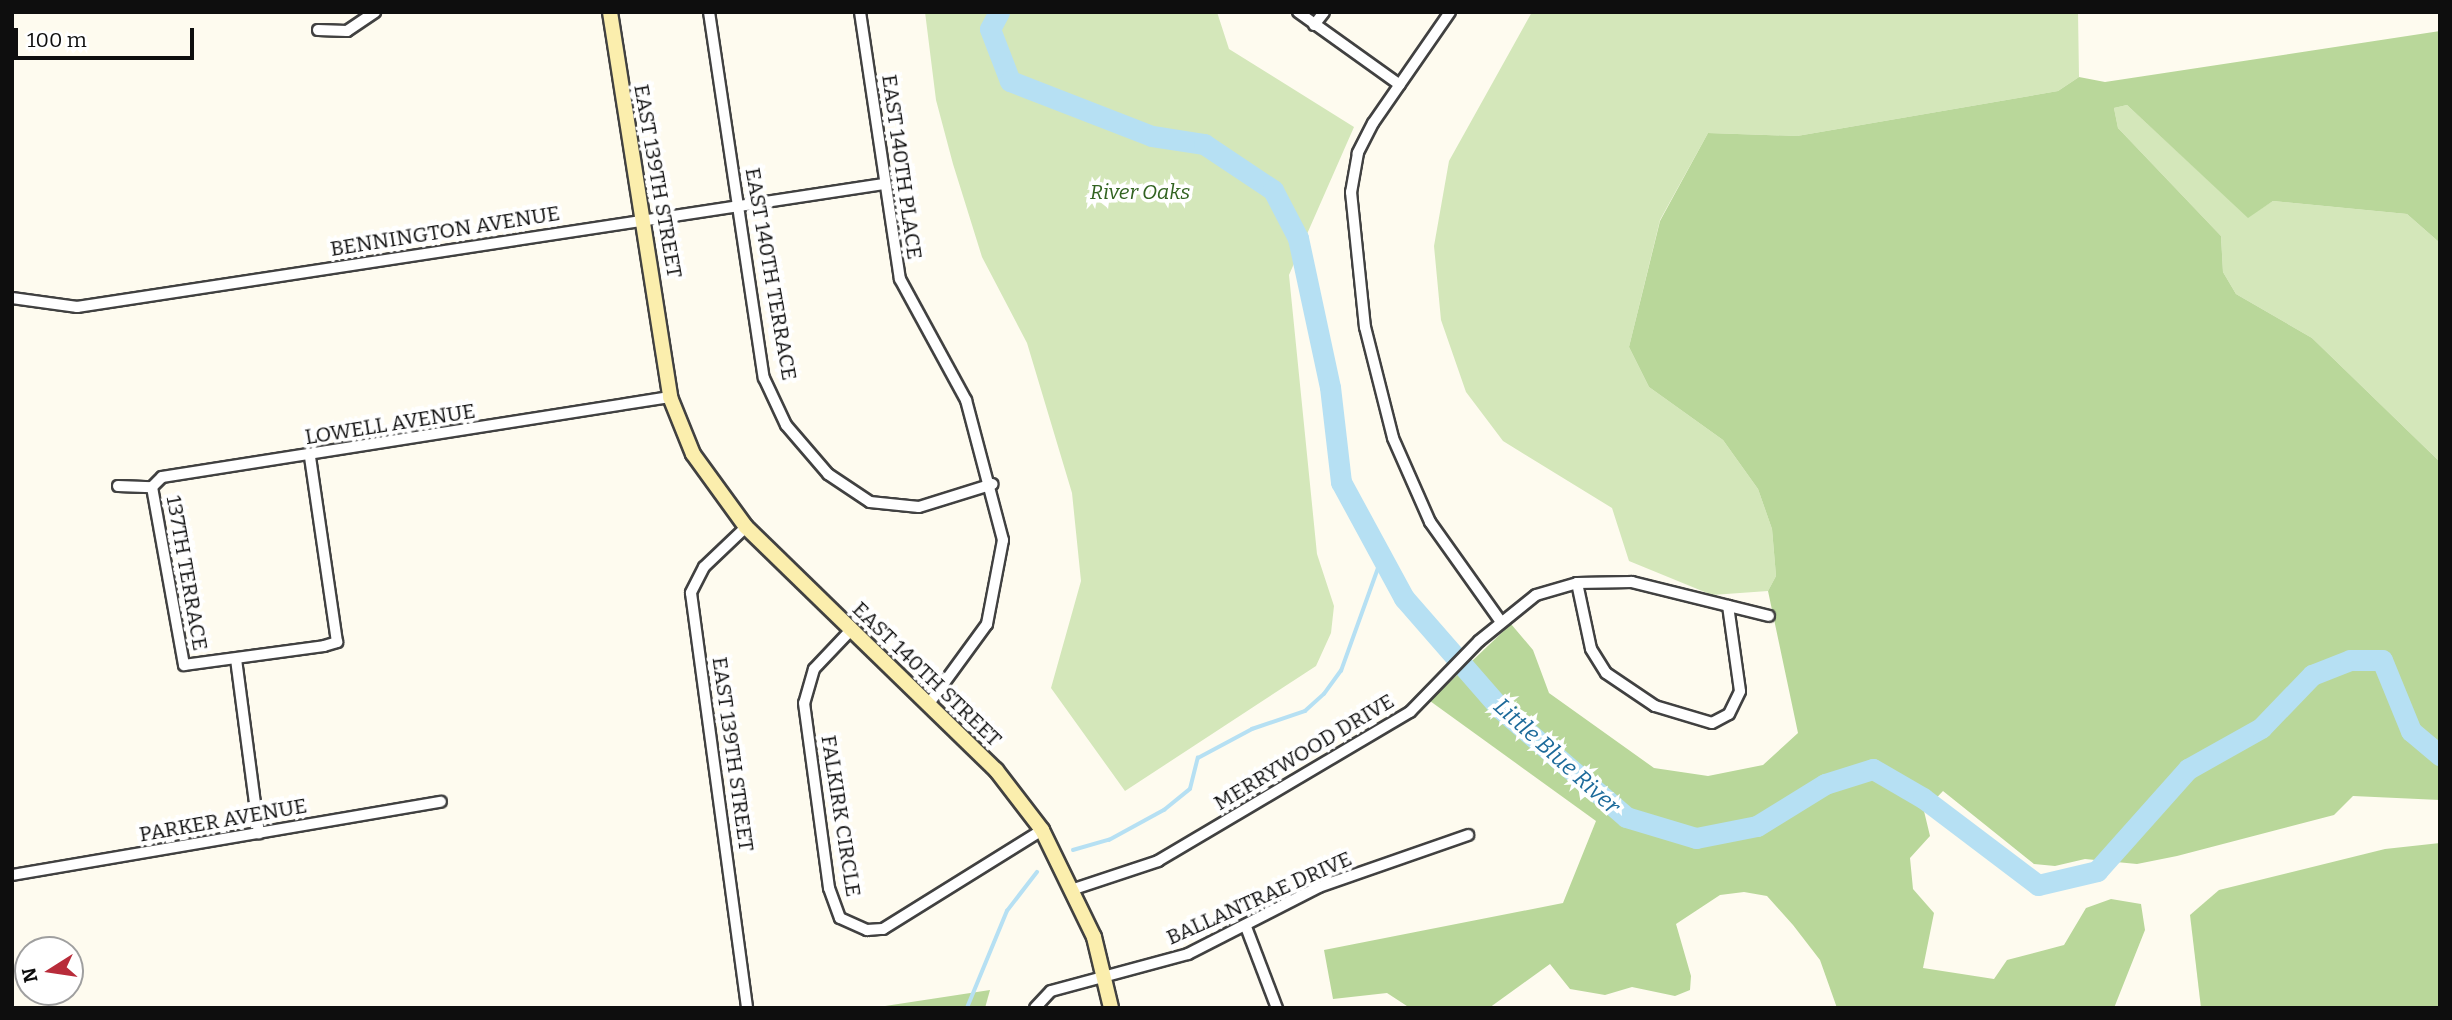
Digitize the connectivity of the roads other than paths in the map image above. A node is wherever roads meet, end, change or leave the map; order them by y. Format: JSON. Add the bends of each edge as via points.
{"nodes":[{"id":1,"x":375,"y":12,"type":"edge"},
{"id":2,"x":610,"y":12,"type":"edge"},
{"id":3,"x":709,"y":12,"type":"edge"},
{"id":4,"x":860,"y":12,"type":"edge"},
{"id":5,"x":1297,"y":12,"type":"edge"},
{"id":6,"x":1324,"y":12,"type":"edge"},
{"id":7,"x":1450,"y":12,"type":"edge"},
{"id":8,"x":1314,"y":25,"type":"junction"},
{"id":9,"x":318,"y":30,"type":"dead end"},
{"id":10,"x":1400,"y":85,"type":"junction"},
{"id":11,"x":884,"y":184,"type":"junction"},
{"id":12,"x":738,"y":206,"type":"junction"},
{"id":13,"x":642,"y":220,"type":"junction"},
{"id":14,"x":12,"y":298,"type":"edge"},
{"id":15,"x":670,"y":397,"type":"junction"},
{"id":16,"x":310,"y":456,"type":"junction"},
{"id":17,"x":993,"y":484,"type":"junction"},
{"id":18,"x":118,"y":486,"type":"dead end"},
{"id":19,"x":152,"y":487,"type":"junction"},
{"id":20,"x":746,"y":527,"type":"junction"},
{"id":21,"x":1577,"y":583,"type":"junction"},
{"id":22,"x":1728,"y":606,"type":"junction"},
{"id":23,"x":1769,"y":616,"type":"dead end"},
{"id":24,"x":1501,"y":622,"type":"junction"},
{"id":25,"x":851,"y":630,"type":"junction"},
{"id":26,"x":236,"y":659,"type":"junction"},
{"id":27,"x":928,"y":705,"type":"junction"},
{"id":28,"x":441,"y":802,"type":"dead end"},
{"id":29,"x":1042,"y":830,"type":"junction"},
{"id":30,"x":259,"y":833,"type":"junction"},
{"id":31,"x":1468,"y":835,"type":"dead end"},
{"id":32,"x":12,"y":875,"type":"edge"},
{"id":33,"x":1074,"y":889,"type":"junction"},
{"id":34,"x":1246,"y":927,"type":"junction"},
{"id":35,"x":1106,"y":979,"type":"junction"},
{"id":36,"x":747,"y":1008,"type":"edge"},
{"id":37,"x":1035,"y":1008,"type":"edge"},
{"id":38,"x":1111,"y":1008,"type":"edge"},
{"id":39,"x":1277,"y":1008,"type":"edge"}],
"edges":[{"from":1,"to":9,"type":"street","via":[[347,31]]},
{"from":2,"to":13,"type":"street","name":"EAST 139TH STREET"},
{"from":3,"to":12,"type":"street","name":"EAST 140TH TERRACE"},
{"from":4,"to":11,"type":"street","name":"EAST 140TH PLACE"},
{"from":5,"to":8,"type":"street"},
{"from":6,"to":8,"type":"street"},
{"from":7,"to":10,"type":"street"},
{"from":8,"to":10,"type":"street"},
{"from":10,"to":24,"type":"street","via":[[1359,153],[1351,192],[1365,327],[1380,397],[1410,482],[1459,567]]},
{"from":11,"to":12,"type":"street","name":"BENNINGTON AVENUE"},
{"from":11,"to":17,"type":"street","name":"EAST 140TH PLACE","via":[[900,279],[966,400]]},
{"from":12,"to":13,"type":"street","name":"BENNINGTON AVENUE"},
{"from":12,"to":17,"type":"street","name":"EAST 140TH TERRACE","via":[[764,378],[809,456],[848,490],[891,508],[919,508]]},
{"from":13,"to":14,"type":"street","name":"BENNINGTON AVENUE","via":[[77,307]]},
{"from":13,"to":15,"type":"street","name":"EAST 139TH STREET"},
{"from":15,"to":16,"type":"street","name":"LOWELL AVENUE"},
{"from":15,"to":20,"type":"street","name":"EAST 140TH STREET","via":[[693,454]]},
{"from":16,"to":19,"type":"street","name":"LOWELL AVENUE","via":[[162,477]]},
{"from":16,"to":26,"type":"street","via":[[337,642]]},
{"from":17,"to":27,"type":"street","name":"EAST 140TH PLACE","via":[[1003,540],[996,599],[974,648]]},
{"from":18,"to":19,"type":"street","name":"LOWELL AVENUE"},
{"from":19,"to":26,"type":"street","name":"137TH TERRACE","via":[[184,665]]},
{"from":20,"to":25,"type":"street","name":"EAST 140TH STREET"},
{"from":20,"to":36,"type":"street","name":"EAST 139TH STREET","via":[[704,567],[691,593]]},
{"from":21,"to":22,"type":"street","name":"MERRYWOOD DRIVE","via":[[1632,583]]},
{"from":21,"to":22,"type":"street","via":[[1591,649],[1606,673],[1655,706],[1712,723],[1730,714],[1740,691]]},
{"from":21,"to":24,"type":"street","name":"MERRYWOOD DRIVE","via":[[1536,595]]},
{"from":22,"to":23,"type":"street","name":"MERRYWOOD DRIVE"},
{"from":24,"to":33,"type":"street","name":"MERRYWOOD DRIVE","via":[[1410,712],[1158,861]]},
{"from":25,"to":27,"type":"street","name":"EAST 140TH STREET"},
{"from":25,"to":29,"type":"street","name":"FALKIRK CIRCLE","via":[[814,669],[804,703],[829,888],[840,918],[867,930],[883,929]]},
{"from":26,"to":30,"type":"street","name":"137TH TERRACE"},
{"from":27,"to":29,"type":"street","name":"EAST 140TH STREET","via":[[996,770]]},
{"from":28,"to":30,"type":"street","name":"PARKER AVENUE"},
{"from":29,"to":33,"type":"street","name":"EAST 140TH STREET"},
{"from":30,"to":32,"type":"street","name":"PARKER AVENUE"},
{"from":31,"to":34,"type":"street","name":"BALLANTRAE DRIVE","via":[[1319,887]]},
{"from":33,"to":35,"type":"street","name":"EAST 140TH STREET"},
{"from":34,"to":35,"type":"street","name":"BALLANTRAE DRIVE","via":[[1188,954]]},
{"from":34,"to":39,"type":"street"},
{"from":35,"to":37,"type":"street","name":"BALLANTRAE DRIVE","via":[[1051,991]]},
{"from":35,"to":38,"type":"street","name":"EAST 140TH STREET"}]}
